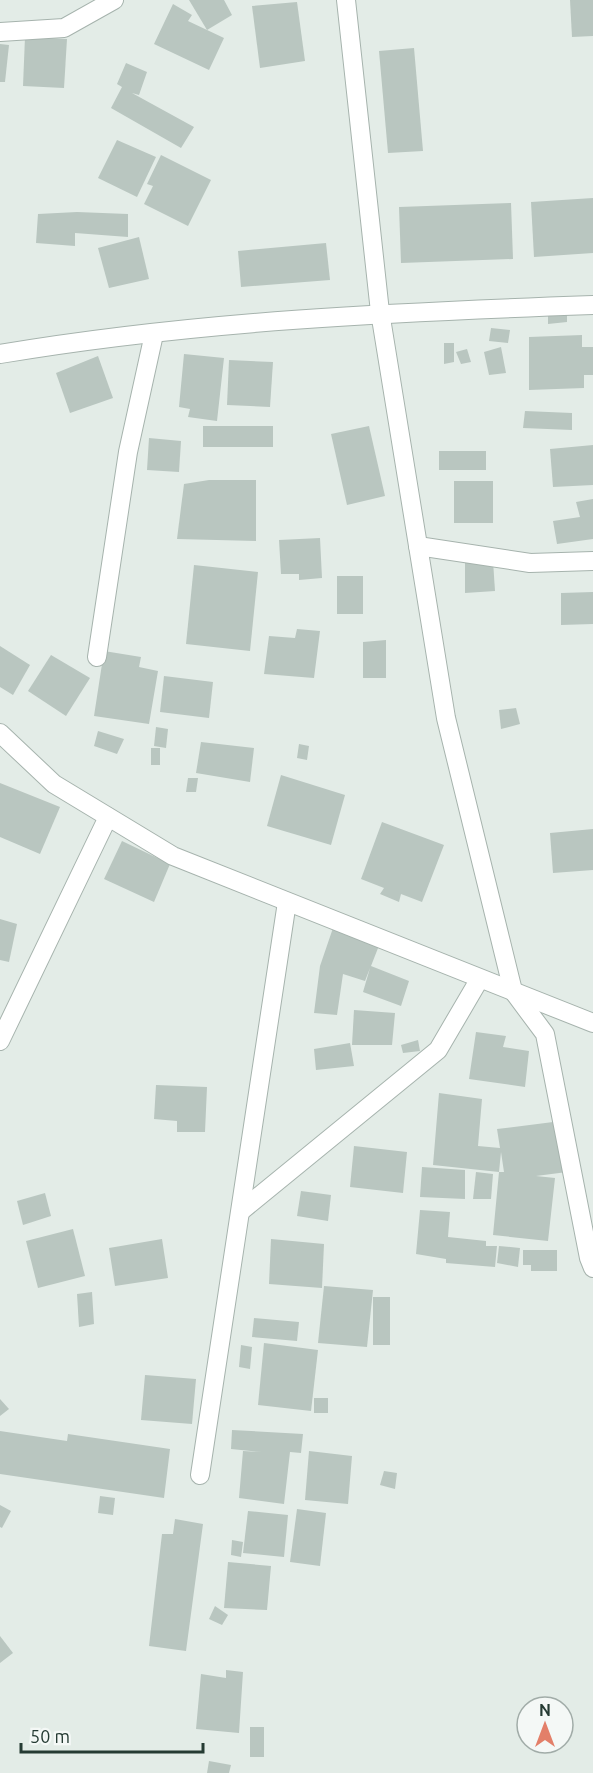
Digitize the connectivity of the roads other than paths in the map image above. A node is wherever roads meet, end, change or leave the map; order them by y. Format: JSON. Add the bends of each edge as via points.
{"nodes":[{"id":1,"x":114,"y":0,"type":"edge"},
{"id":2,"x":346,"y":0,"type":"edge"},
{"id":3,"x":0,"y":32,"type":"edge"},
{"id":4,"x":593,"y":305,"type":"edge"},
{"id":5,"x":380,"y":312,"type":"junction"},
{"id":6,"x":154,"y":334,"type":"junction"},
{"id":7,"x":0,"y":354,"type":"edge"},
{"id":8,"x":418,"y":546,"type":"junction"},
{"id":9,"x":593,"y":561,"type":"edge"},
{"id":10,"x":97,"y":657,"type":"dead end"},
{"id":11,"x":0,"y":734,"type":"edge"},
{"id":12,"x":108,"y":817,"type":"junction"},
{"id":13,"x":287,"y":902,"type":"junction"},
{"id":14,"x":479,"y":980,"type":"junction"},
{"id":15,"x":513,"y":991,"type":"junction"},
{"id":16,"x":593,"y":1023,"type":"edge"},
{"id":17,"x":0,"y":1041,"type":"edge"},
{"id":18,"x":241,"y":1211,"type":"junction"},
{"id":19,"x":593,"y":1268,"type":"edge"},
{"id":20,"x":200,"y":1475,"type":"dead end"}],
"edges":[{"from":1,"to":3,"type":"street","via":[[64,28]]},
{"from":2,"to":5,"type":"street"},
{"from":4,"to":5,"type":"street"},
{"from":5,"to":6,"type":"street"},
{"from":5,"to":8,"type":"street"},
{"from":6,"to":7,"type":"street"},
{"from":6,"to":10,"type":"street","via":[[128,452]]},
{"from":8,"to":9,"type":"street","via":[[530,563]]},
{"from":8,"to":15,"type":"street","via":[[446,718]]},
{"from":11,"to":12,"type":"street","via":[[54,784]]},
{"from":12,"to":13,"type":"street","via":[[173,856]]},
{"from":12,"to":17,"type":"street"},
{"from":13,"to":14,"type":"street"},
{"from":13,"to":18,"type":"street"},
{"from":14,"to":15,"type":"street"},
{"from":14,"to":18,"type":"street","via":[[438,1050]]},
{"from":15,"to":16,"type":"street"},
{"from":15,"to":19,"type":"street","via":[[545,1034]]},
{"from":18,"to":20,"type":"street"}]}
